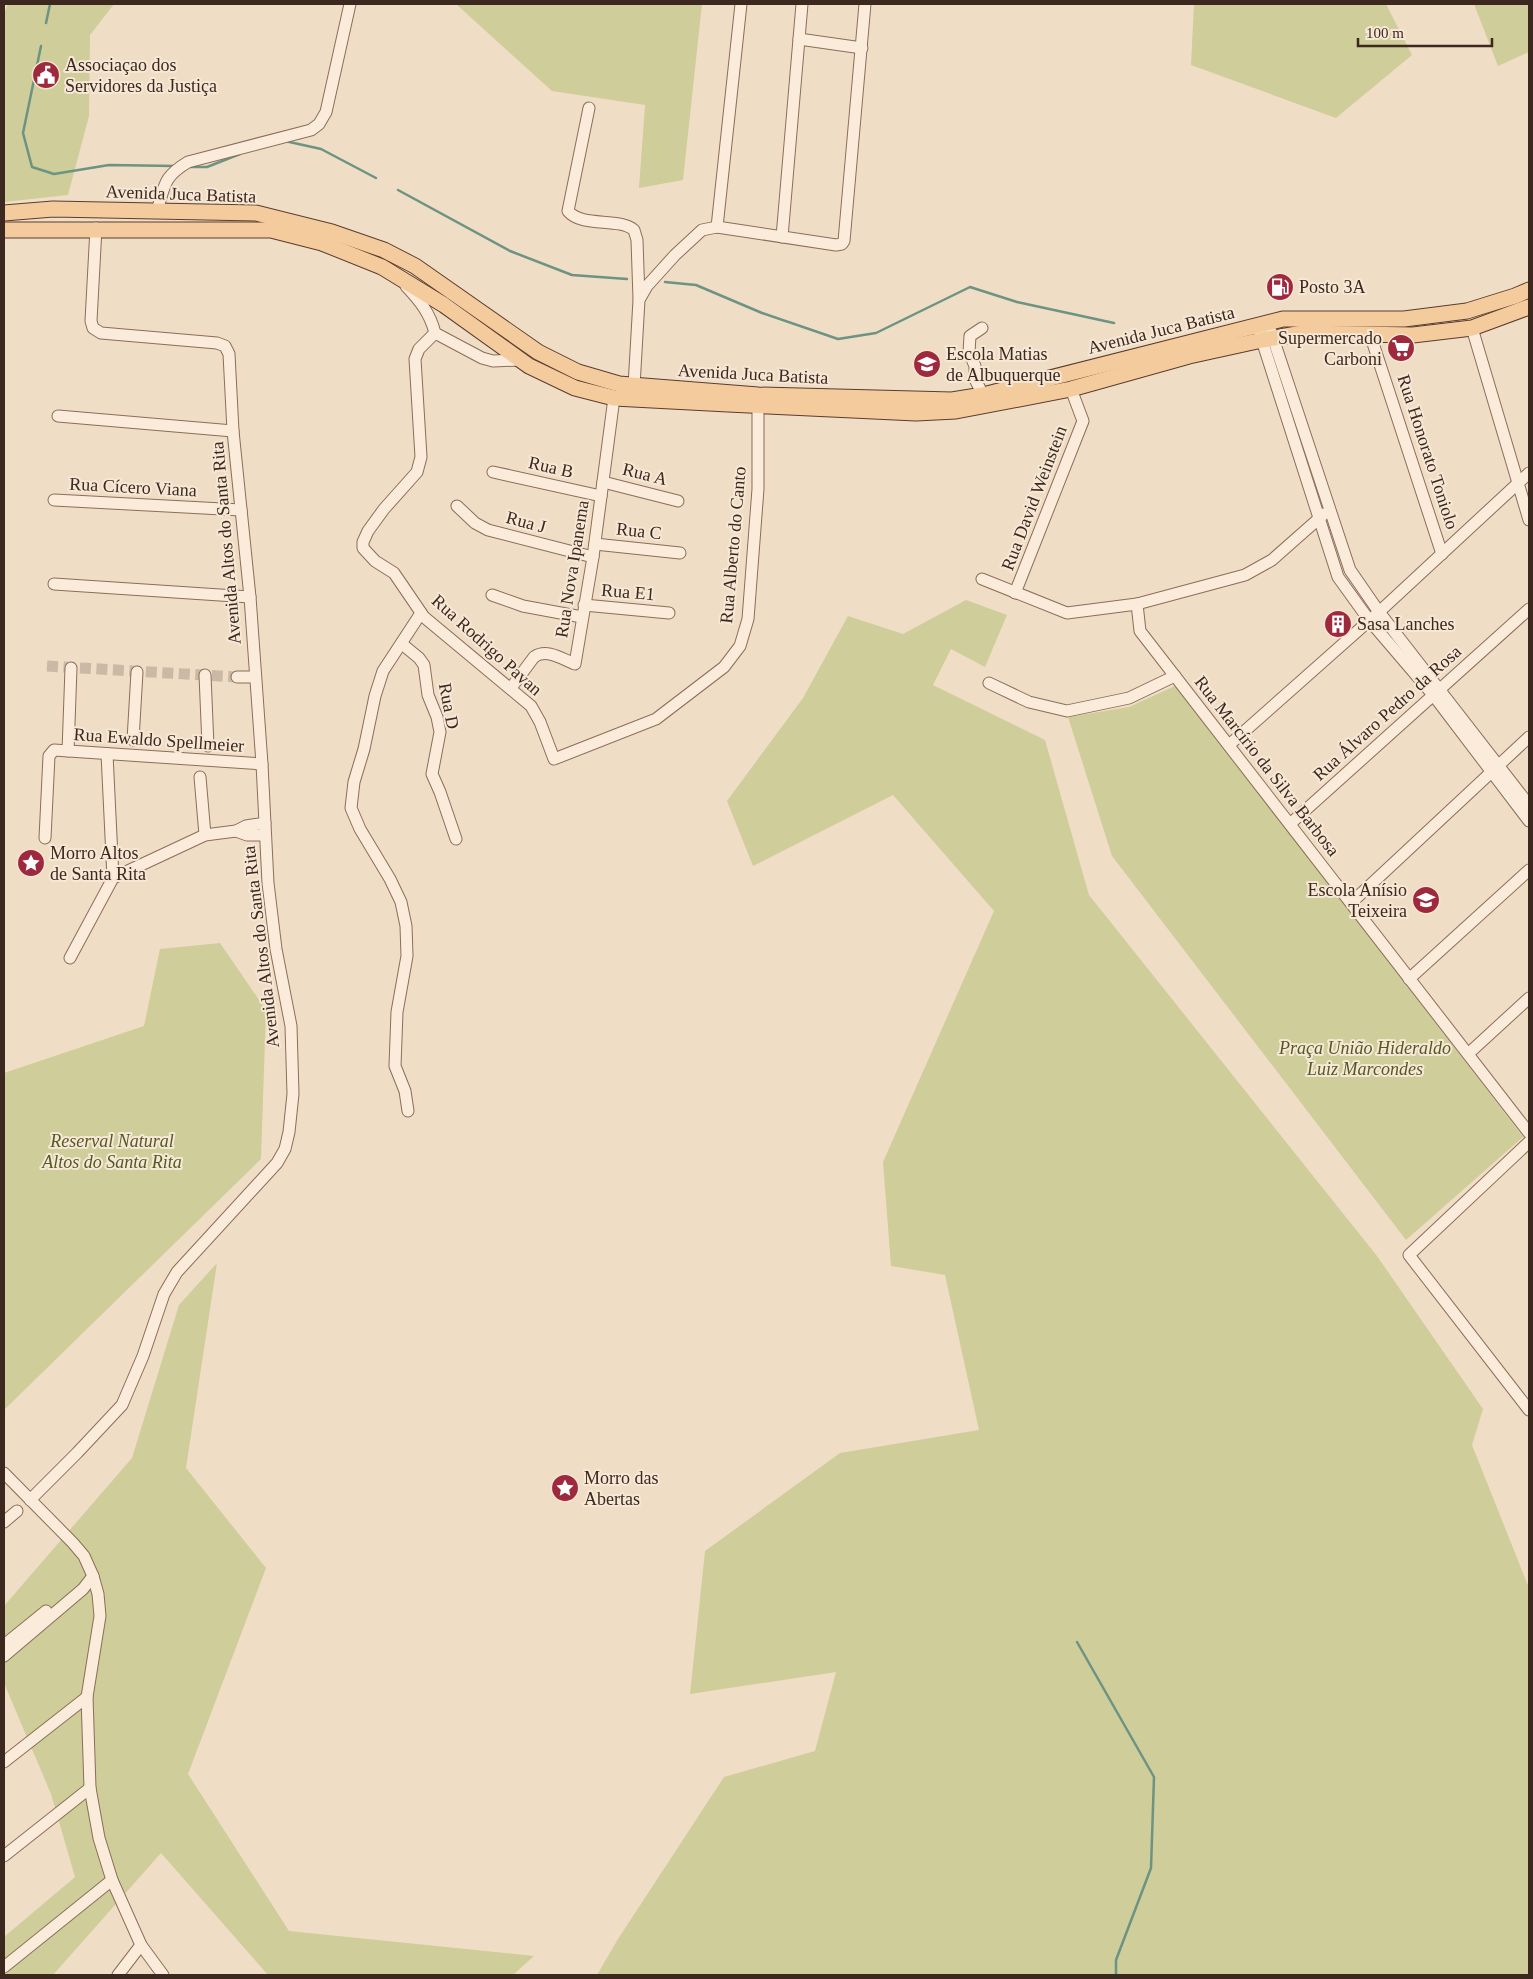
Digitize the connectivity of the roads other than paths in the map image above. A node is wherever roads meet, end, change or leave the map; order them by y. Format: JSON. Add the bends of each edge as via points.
{"nodes":[{"id":1,"x":350,"y":4,"type":"edge"},
{"id":2,"x":741,"y":4,"type":"edge"},
{"id":3,"x":802,"y":4,"type":"edge"},
{"id":4,"x":865,"y":4,"type":"edge"},
{"id":5,"x":799,"y":39,"type":"junction"},
{"id":6,"x":862,"y":48,"type":"junction"},
{"id":7,"x":589,"y":108,"type":"dead end"},
{"id":8,"x":157,"y":211,"type":"junction"},
{"id":9,"x":4,"y":213,"type":"edge"},
{"id":10,"x":717,"y":227,"type":"junction"},
{"id":11,"x":96,"y":228,"type":"junction"},
{"id":12,"x":4,"y":230,"type":"edge"},
{"id":13,"x":782,"y":237,"type":"junction"},
{"id":14,"x":415,"y":266,"type":"junction"},
{"id":15,"x":396,"y":274,"type":"junction"},
{"id":16,"x":1529,"y":290,"type":"edge"},
{"id":17,"x":639,"y":300,"type":"junction"},
{"id":18,"x":1529,"y":307,"type":"edge"},
{"id":19,"x":496,"y":321,"type":"junction"},
{"id":20,"x":1263,"y":324,"type":"junction"},
{"id":21,"x":982,"y":328,"type":"dead end"},
{"id":22,"x":1472,"y":328,"type":"junction"},
{"id":23,"x":435,"y":333,"type":"junction"},
{"id":24,"x":1370,"y":334,"type":"junction"},
{"id":25,"x":1268,"y":340,"type":"junction"},
{"id":26,"x":500,"y":346,"type":"junction"},
{"id":27,"x":482,"y":358,"type":"junction"},
{"id":28,"x":520,"y":360,"type":"junction"},
{"id":29,"x":634,"y":386,"type":"junction"},
{"id":30,"x":1071,"y":389,"type":"junction"},
{"id":31,"x":983,"y":395,"type":"junction"},
{"id":32,"x":614,"y":398,"type":"junction"},
{"id":33,"x":758,"y":406,"type":"junction"},
{"id":34,"x":58,"y":416,"type":"dead end"},
{"id":35,"x":233,"y":430,"type":"junction"},
{"id":36,"x":493,"y":472,"type":"dead end"},
{"id":37,"x":1529,"y":473,"type":"edge"},
{"id":38,"x":603,"y":482,"type":"junction"},
{"id":39,"x":1517,"y":483,"type":"junction"},
{"id":40,"x":601,"y":496,"type":"junction"},
{"id":41,"x":54,"y":500,"type":"dead end"},
{"id":42,"x":678,"y":500,"type":"dead end"},
{"id":43,"x":457,"y":506,"type":"dead end"},
{"id":44,"x":241,"y":510,"type":"junction"},
{"id":45,"x":1330,"y":510,"type":"junction"},
{"id":46,"x":1319,"y":517,"type":"junction"},
{"id":47,"x":1529,"y":520,"type":"edge"},
{"id":48,"x":595,"y":544,"type":"junction"},
{"id":49,"x":680,"y":553,"type":"dead end"},
{"id":50,"x":1442,"y":554,"type":"junction"},
{"id":51,"x":593,"y":558,"type":"junction"},
{"id":52,"x":982,"y":579,"type":"dead end"},
{"id":53,"x":54,"y":584,"type":"dead end"},
{"id":54,"x":1015,"y":593,"type":"junction"},
{"id":55,"x":492,"y":595,"type":"dead end"},
{"id":56,"x":250,"y":597,"type":"junction"},
{"id":57,"x":1137,"y":604,"type":"junction"},
{"id":58,"x":584,"y":605,"type":"junction"},
{"id":59,"x":1529,"y":608,"type":"edge"},
{"id":60,"x":421,"y":612,"type":"junction"},
{"id":61,"x":1379,"y":612,"type":"junction"},
{"id":62,"x":668,"y":613,"type":"dead end"},
{"id":63,"x":582,"y":617,"type":"junction"},
{"id":64,"x":1369,"y":620,"type":"junction"},
{"id":65,"x":402,"y":644,"type":"junction"},
{"id":66,"x":71,"y":668,"type":"dead end"},
{"id":67,"x":137,"y":672,"type":"dead end"},
{"id":68,"x":205,"y":675,"type":"dead end"},
{"id":69,"x":1175,"y":676,"type":"junction"},
{"id":70,"x":237,"y":677,"type":"tunnel mouth"},
{"id":71,"x":255,"y":677,"type":"junction"},
{"id":72,"x":989,"y":683,"type":"dead end"},
{"id":73,"x":511,"y":688,"type":"junction"},
{"id":74,"x":1437,"y":692,"type":"junction"},
{"id":75,"x":1529,"y":737,"type":"edge"},
{"id":76,"x":133,"y":740,"type":"dead end"},
{"id":77,"x":1229,"y":745,"type":"junction"},
{"id":78,"x":208,"y":746,"type":"dead end"},
{"id":79,"x":68,"y":751,"type":"junction"},
{"id":80,"x":108,"y":754,"type":"junction"},
{"id":81,"x":554,"y":759,"type":"joint"},
{"id":82,"x":262,"y":764,"type":"junction"},
{"id":83,"x":1495,"y":769,"type":"junction"},
{"id":84,"x":200,"y":777,"type":"dead end"},
{"id":85,"x":1529,"y":805,"type":"edge"},
{"id":86,"x":1529,"y":821,"type":"edge"},
{"id":87,"x":265,"y":823,"type":"junction"},
{"id":88,"x":1290,"y":824,"type":"junction"},
{"id":89,"x":249,"y":830,"type":"junction"},
{"id":90,"x":205,"y":835,"type":"junction"},
{"id":91,"x":266,"y":835,"type":"junction"},
{"id":92,"x":46,"y":838,"type":"dead end"},
{"id":93,"x":456,"y":839,"type":"dead end"},
{"id":94,"x":1529,"y":870,"type":"edge"},
{"id":95,"x":113,"y":878,"type":"junction"},
{"id":96,"x":1350,"y":903,"type":"junction"},
{"id":97,"x":70,"y":958,"type":"dead end"},
{"id":98,"x":1409,"y":979,"type":"junction"},
{"id":99,"x":1529,"y":998,"type":"edge"},
{"id":100,"x":1468,"y":1054,"type":"junction"},
{"id":101,"x":408,"y":1111,"type":"dead end"},
{"id":102,"x":1529,"y":1134,"type":"edge"},
{"id":103,"x":1529,"y":1142,"type":"edge"},
{"id":104,"x":1529,"y":1410,"type":"edge"},
{"id":105,"x":4,"y":1473,"type":"edge"},
{"id":106,"x":30,"y":1500,"type":"junction"},
{"id":107,"x":17,"y":1511,"type":"dead end"},
{"id":108,"x":4,"y":1522,"type":"edge"},
{"id":109,"x":93,"y":1576,"type":"junction"},
{"id":110,"x":17,"y":1639,"type":"junction"},
{"id":111,"x":4,"y":1645,"type":"edge"},
{"id":112,"x":4,"y":1656,"type":"edge"},
{"id":113,"x":87,"y":1697,"type":"junction"},
{"id":114,"x":4,"y":1762,"type":"edge"},
{"id":115,"x":90,"y":1788,"type":"junction"},
{"id":116,"x":4,"y":1856,"type":"edge"},
{"id":117,"x":112,"y":1880,"type":"junction"},
{"id":118,"x":140,"y":1945,"type":"junction"},
{"id":119,"x":4,"y":1967,"type":"edge"},
{"id":120,"x":118,"y":1975,"type":"edge"},
{"id":121,"x":163,"y":1975,"type":"edge"}],
"edges":[{"from":1,"to":8,"type":"street","via":[[326,112],[319,124],[311,130],[188,162],[172,172]]},
{"from":2,"to":10,"type":"street"},
{"from":3,"to":5,"type":"street"},
{"from":4,"to":6,"type":"street"},
{"from":5,"to":6,"type":"street"},
{"from":5,"to":13,"type":"street"},
{"from":6,"to":13,"type":"street","via":[[844,241],[836,245]]},
{"from":7,"to":17,"type":"street","via":[[568,211],[576,217],[634,230]]},
{"from":8,"to":9,"type":"main road","name":"Avenida Juca Batista","via":[[53,209]]},
{"from":8,"to":14,"type":"main road","name":"Avenida Juca Batista","via":[[256,213],[332,232],[384,250]]},
{"from":10,"to":13,"type":"street"},
{"from":10,"to":17,"type":"street","via":[[702,230],[674,255]]},
{"from":11,"to":12,"type":"main road","name":"Avenida Juca Batista"},
{"from":11,"to":15,"type":"main road","name":"Avenida Juca Batista","via":[[270,230],[322,244]]},
{"from":11,"to":35,"type":"street","name":"Avenida Altos do Santa Rita","via":[[93,328],[101,333],[225,346],[229,354]]},
{"from":14,"to":15,"type":"main road","via":[[402,267]]},
{"from":14,"to":19,"type":"main road","name":"Avenida Juca Batista"},
{"from":15,"to":23,"type":"street","via":[[427,310]]},
{"from":15,"to":26,"type":"main road","name":"Avenida Juca Batista"},
{"from":16,"to":20,"type":"main road","name":"Avenida Juca Batista","via":[[1467,311],[1413,318],[1283,319]]},
{"from":17,"to":29,"type":"street"},
{"from":18,"to":22,"type":"main road","name":"Avenida Juca Batista"},
{"from":19,"to":26,"type":"main road"},
{"from":19,"to":29,"type":"main road","name":"Avenida Juca Batista","via":[[538,352],[578,372]]},
{"from":20,"to":25,"type":"street"},
{"from":20,"to":31,"type":"main road","name":"Avenida Juca Batista"},
{"from":21,"to":31,"type":"street","via":[[970,336],[969,352],[975,366],[976,383]]},
{"from":22,"to":24,"type":"main road","name":"Avenida Juca Batista","via":[[1413,335]]},
{"from":22,"to":39,"type":"street"},
{"from":23,"to":27,"type":"street"},
{"from":23,"to":60,"type":"street","name":"Rua Rodrigo Pavan","via":[[419,349],[415,359],[422,457],[417,472],[380,514],[363,542],[366,553],[394,573]]},
{"from":24,"to":25,"type":"main road","name":"Avenida Juca Batista","via":[[1303,333]]},
{"from":24,"to":50,"type":"street","name":"Rua Honorato Toniolo"},
{"from":25,"to":30,"type":"main road","name":"Avenida Juca Batista","via":[[1189,356]]},
{"from":25,"to":45,"type":"street"},
{"from":25,"to":46,"type":"street"},
{"from":26,"to":27,"type":"street","via":[[495,354]]},
{"from":26,"to":28,"type":"main road","name":"Avenida Juca Batista"},
{"from":27,"to":28,"type":"street"},
{"from":28,"to":32,"type":"main road","name":"Avenida Juca Batista","via":[[575,388]]},
{"from":29,"to":31,"type":"main road","name":"Avenida Juca Batista","via":[[758,395],[952,400]]},
{"from":30,"to":33,"type":"main road","name":"Avenida Juca Batista","via":[[956,410],[916,413]]},
{"from":30,"to":54,"type":"street","name":"Rua David Weinstein","via":[[1083,421]]},
{"from":32,"to":33,"type":"main road","name":"Avenida Juca Batista"},
{"from":32,"to":38,"type":"street","name":"Rua Nova Ipanema"},
{"from":33,"to":81,"type":"street","name":"Rua Alberto do Canto","via":[[758,489],[748,619],[740,646],[724,668],[656,719]]},
{"from":34,"to":35,"type":"street"},
{"from":35,"to":44,"type":"street","name":"Avenida Altos do Santa Rita"},
{"from":36,"to":40,"type":"street","name":"Rua B"},
{"from":37,"to":39,"type":"street"},
{"from":38,"to":40,"type":"street","name":"Rua Nova Ipanema"},
{"from":38,"to":42,"type":"street","name":"Rua A"},
{"from":39,"to":47,"type":"street"},
{"from":39,"to":50,"type":"street"},
{"from":40,"to":48,"type":"street","name":"Rua Nova Ipanema"},
{"from":41,"to":44,"type":"street","name":"Rua Cícero Viana"},
{"from":43,"to":51,"type":"street","name":"Rua J","via":[[488,530]]},
{"from":44,"to":56,"type":"street","name":"Avenida Altos do Santa Rita"},
{"from":45,"to":46,"type":"street"},
{"from":45,"to":61,"type":"street","via":[[1350,570]]},
{"from":46,"to":57,"type":"street","via":[[1272,560],[1245,575]]},
{"from":46,"to":64,"type":"street","via":[[1338,577]]},
{"from":48,"to":49,"type":"street","name":"Rua C"},
{"from":48,"to":51,"type":"street","name":"Rua Nova Ipanema"},
{"from":50,"to":61,"type":"street"},
{"from":51,"to":58,"type":"street","name":"Rua Nova Ipanema"},
{"from":52,"to":54,"type":"street"},
{"from":53,"to":56,"type":"street"},
{"from":54,"to":57,"type":"street","via":[[1067,613]]},
{"from":55,"to":63,"type":"street","via":[[523,606]]},
{"from":56,"to":71,"type":"street","name":"Avenida Altos do Santa Rita"},
{"from":57,"to":69,"type":"street","name":"Rua Marcírio da Silva Barbosa","via":[[1140,631]]},
{"from":58,"to":62,"type":"street","name":"Rua E1"},
{"from":58,"to":63,"type":"street","name":"Rua Nova Ipanema"},
{"from":59,"to":74,"type":"street","name":"Rua Álvaro Pedro da Rosa"},
{"from":60,"to":65,"type":"street"},
{"from":60,"to":73,"type":"street","name":"Rua Rodrigo Pavan","via":[[424,618]]},
{"from":61,"to":64,"type":"street"},
{"from":61,"to":74,"type":"street"},
{"from":63,"to":73,"type":"street","name":"Rua Nova Ipanema","via":[[575,664],[539,653]]},
{"from":64,"to":74,"type":"street"},
{"from":64,"to":77,"type":"street"},
{"from":65,"to":93,"type":"street","name":"Rua D","via":[[424,665],[428,695],[440,732],[432,774]]},
{"from":65,"to":101,"type":"street","via":[[383,671],[375,696],[354,782],[351,808],[401,902],[406,926],[407,956],[397,1012],[394,1066],[405,1091]]},
{"from":66,"to":79,"type":"street"},
{"from":67,"to":76,"type":"street"},
{"from":68,"to":78,"type":"street"},
{"from":69,"to":72,"type":"street","via":[[1130,698],[1067,711],[1029,702]]},
{"from":69,"to":77,"type":"street","name":"Rua Marcírio da Silva Barbosa"},
{"from":70,"to":71,"type":"street"},
{"from":71,"to":82,"type":"street","name":"Avenida Altos do Santa Rita"},
{"from":73,"to":81,"type":"street","name":"Rua Rodrigo Pavan","via":[[532,706]]},
{"from":74,"to":83,"type":"street"},
{"from":74,"to":88,"type":"street","name":"Rua Álvaro Pedro da Rosa"},
{"from":75,"to":83,"type":"street"},
{"from":77,"to":88,"type":"street","name":"Rua Marcírio da Silva Barbosa"},
{"from":79,"to":80,"type":"street","name":"Rua Ewaldo Spellmeier"},
{"from":79,"to":92,"type":"street","name":"Rua Ewaldo Spellmeier","via":[[54,750],[50,754]]},
{"from":80,"to":82,"type":"street","name":"Rua Ewaldo Spellmeier"},
{"from":80,"to":95,"type":"street"},
{"from":82,"to":87,"type":"street","name":"Avenida Altos do Santa Rita"},
{"from":83,"to":85,"type":"street"},
{"from":83,"to":86,"type":"street"},
{"from":83,"to":96,"type":"street"},
{"from":84,"to":90,"type":"street"},
{"from":87,"to":89,"type":"street"},
{"from":87,"to":91,"type":"street","name":"Avenida Altos do Santa Rita"},
{"from":88,"to":96,"type":"street","name":"Rua Marcírio da Silva Barbosa"},
{"from":89,"to":90,"type":"street"},
{"from":89,"to":91,"type":"street"},
{"from":90,"to":95,"type":"street"},
{"from":91,"to":106,"type":"street","name":"Avenida Altos do Santa Rita","via":[[276,949],[291,1026],[292,1094],[286,1148],[177,1272],[164,1294],[122,1405]]},
{"from":94,"to":98,"type":"street"},
{"from":95,"to":97,"type":"street"},
{"from":96,"to":98,"type":"street","name":"Rua Marcírio da Silva Barbosa"},
{"from":98,"to":100,"type":"street","name":"Rua Marcírio da Silva Barbosa"},
{"from":99,"to":100,"type":"street"},
{"from":100,"to":102,"type":"street","name":"Rua Marcírio da Silva Barbosa"},
{"from":103,"to":104,"type":"street","via":[[1409,1255]]},
{"from":105,"to":106,"type":"street"},
{"from":106,"to":109,"type":"street","via":[[84,1556]]},
{"from":107,"to":108,"type":"street"},
{"from":109,"to":110,"type":"street","via":[[83,1589]]},
{"from":109,"to":113,"type":"street","via":[[100,1616]]},
{"from":110,"to":111,"type":"street"},
{"from":110,"to":112,"type":"street"},
{"from":113,"to":114,"type":"street"},
{"from":113,"to":115,"type":"street"},
{"from":115,"to":116,"type":"street"},
{"from":115,"to":117,"type":"street","via":[[99,1838]]},
{"from":117,"to":118,"type":"street"},
{"from":117,"to":119,"type":"street"},
{"from":118,"to":120,"type":"street"},
{"from":118,"to":121,"type":"street"}]}
